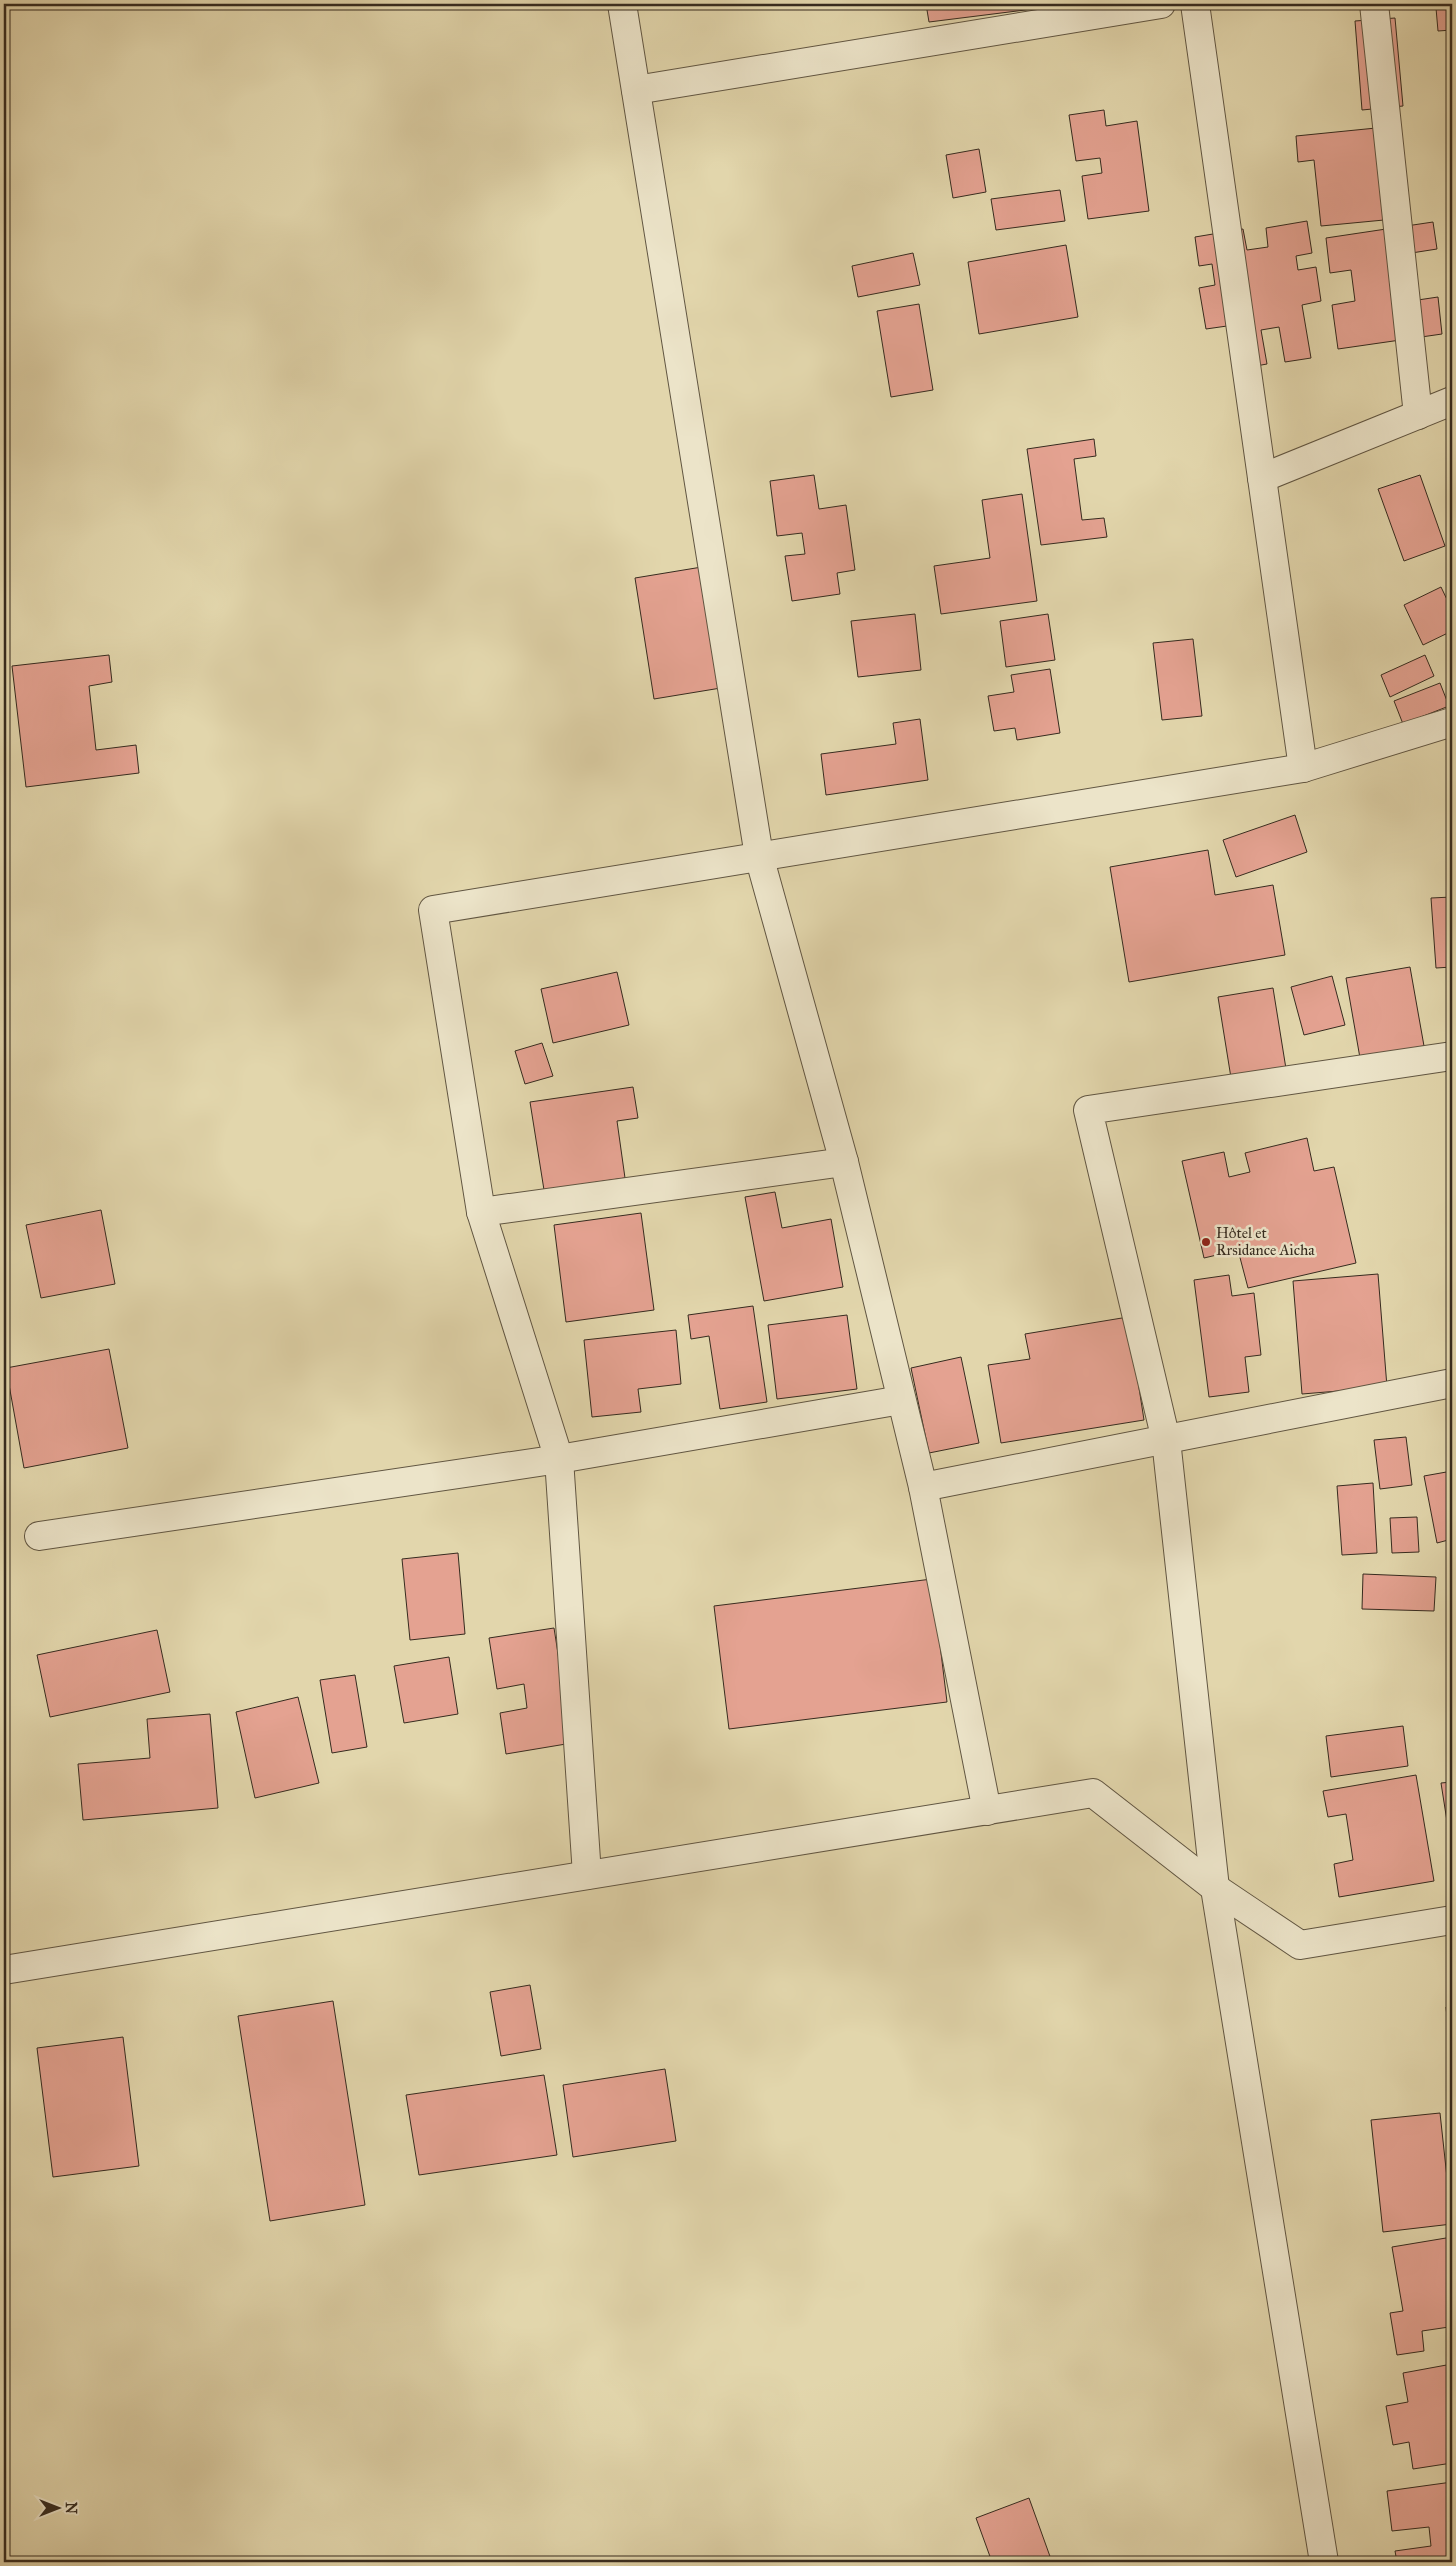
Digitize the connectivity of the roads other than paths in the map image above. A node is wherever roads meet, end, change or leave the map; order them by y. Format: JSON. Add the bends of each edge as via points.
{"nodes":[{"id":1,"x":622,"y":4,"type":"edge"},
{"id":2,"x":1161,"y":4,"type":"edge"},
{"id":3,"x":1195,"y":4,"type":"edge"},
{"id":4,"x":1374,"y":4,"type":"edge"},
{"id":5,"x":636,"y":90,"type":"junction"},
{"id":6,"x":1452,"y":401,"type":"edge"},
{"id":7,"x":1418,"y":415,"type":"junction"},
{"id":8,"x":1262,"y":478,"type":"junction"},
{"id":9,"x":1452,"y":722,"type":"edge"},
{"id":10,"x":1303,"y":768,"type":"junction"},
{"id":11,"x":759,"y":856,"type":"junction"},
{"id":12,"x":1452,"y":1056,"type":"edge"},
{"id":13,"x":844,"y":1162,"type":"junction"},
{"id":14,"x":481,"y":1212,"type":"junction"},
{"id":15,"x":1452,"y":1383,"type":"edge"},
{"id":16,"x":901,"y":1400,"type":"junction"},
{"id":17,"x":1166,"y":1440,"type":"junction"},
{"id":18,"x":559,"y":1459,"type":"junction"},
{"id":19,"x":923,"y":1487,"type":"junction"},
{"id":20,"x":39,"y":1536,"type":"dead end"},
{"id":21,"x":987,"y":1811,"type":"junction"},
{"id":22,"x":587,"y":1875,"type":"junction"},
{"id":23,"x":1215,"y":1888,"type":"junction"},
{"id":24,"x":1452,"y":1920,"type":"edge"},
{"id":25,"x":4,"y":1970,"type":"edge"},
{"id":26,"x":1324,"y":2562,"type":"edge"}],
"edges":[{"from":1,"to":5,"type":"street"},
{"from":2,"to":5,"type":"street"},
{"from":3,"to":8,"type":"street"},
{"from":4,"to":7,"type":"street"},
{"from":5,"to":11,"type":"street"},
{"from":6,"to":7,"type":"street"},
{"from":7,"to":8,"type":"street"},
{"from":8,"to":10,"type":"street"},
{"from":9,"to":10,"type":"street"},
{"from":10,"to":11,"type":"street"},
{"from":11,"to":13,"type":"street"},
{"from":11,"to":14,"type":"street","via":[[433,910]]},
{"from":12,"to":17,"type":"street","via":[[1088,1110]]},
{"from":13,"to":14,"type":"street"},
{"from":13,"to":16,"type":"street"},
{"from":14,"to":18,"type":"street"},
{"from":15,"to":17,"type":"street"},
{"from":16,"to":18,"type":"street"},
{"from":16,"to":19,"type":"street"},
{"from":17,"to":19,"type":"street"},
{"from":17,"to":23,"type":"street"},
{"from":18,"to":20,"type":"street"},
{"from":18,"to":22,"type":"street"},
{"from":19,"to":21,"type":"street"},
{"from":21,"to":22,"type":"street"},
{"from":21,"to":23,"type":"street","via":[[1093,1793]]},
{"from":22,"to":25,"type":"street"},
{"from":23,"to":24,"type":"street","via":[[1300,1945]]},
{"from":23,"to":26,"type":"street"}]}
